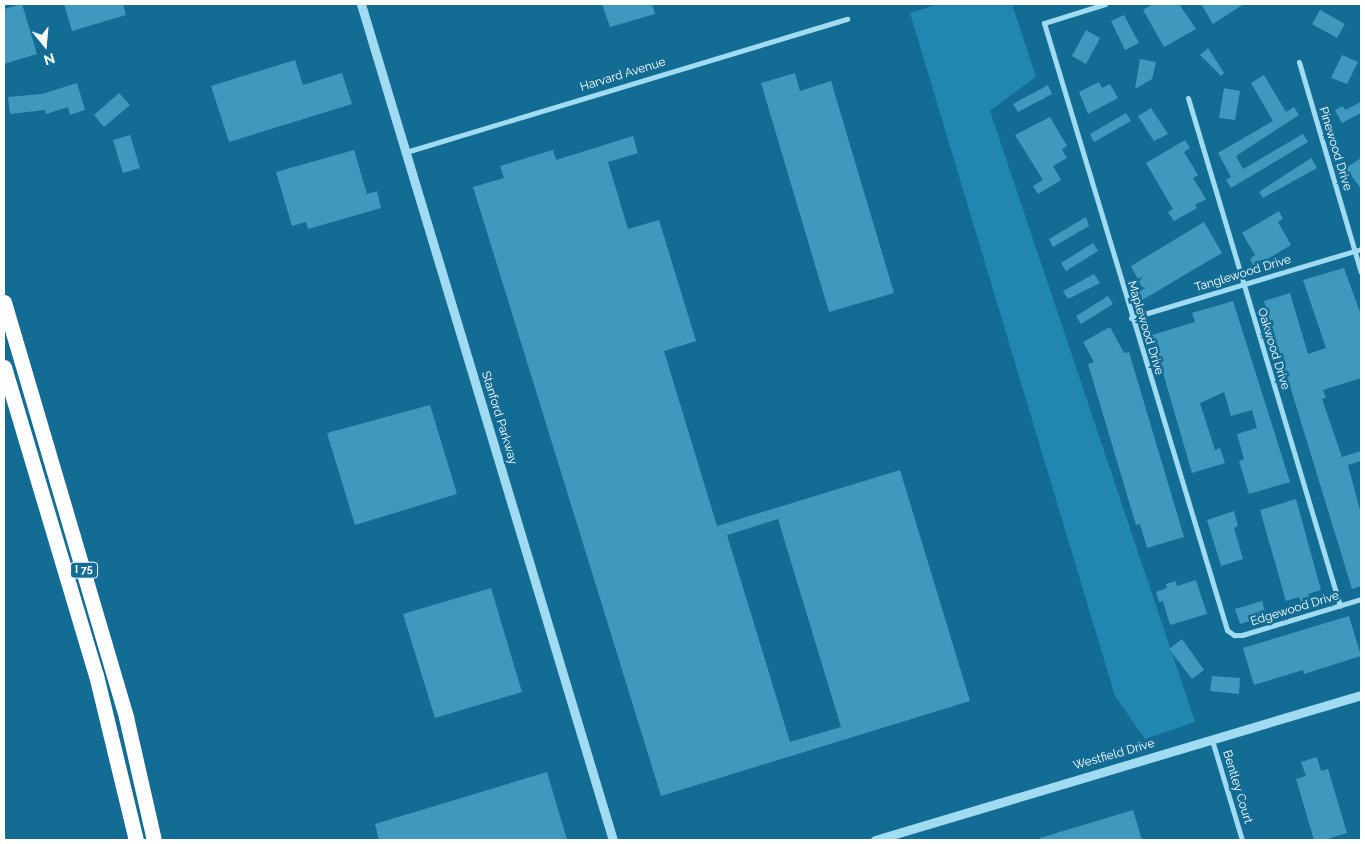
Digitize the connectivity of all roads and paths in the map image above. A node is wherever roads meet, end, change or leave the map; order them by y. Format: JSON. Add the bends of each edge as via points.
{"nodes":[{"id":1,"x":361,"y":4,"type":"edge"},
{"id":2,"x":1105,"y":4,"type":"edge"},
{"id":3,"x":847,"y":19,"type":"dead end"},
{"id":4,"x":1299,"y":62,"type":"dead end"},
{"id":5,"x":1188,"y":98,"type":"dead end"},
{"id":6,"x":406,"y":152,"type":"junction"},
{"id":7,"x":1361,"y":249,"type":"edge"},
{"id":8,"x":1355,"y":251,"type":"junction"},
{"id":9,"x":1361,"y":272,"type":"edge"},
{"id":10,"x":1243,"y":284,"type":"junction"},
{"id":11,"x":4,"y":302,"type":"edge"},
{"id":12,"x":1131,"y":318,"type":"junction"},
{"id":13,"x":4,"y":367,"type":"edge"},
{"id":14,"x":1361,"y":599,"type":"edge"},
{"id":15,"x":1340,"y":606,"type":"junction"},
{"id":16,"x":1234,"y":635,"type":"joint"},
{"id":17,"x":1361,"y":695,"type":"edge"},
{"id":18,"x":1212,"y":740,"type":"junction"},
{"id":19,"x":136,"y":840,"type":"edge"},
{"id":20,"x":154,"y":840,"type":"edge"},
{"id":21,"x":614,"y":840,"type":"edge"},
{"id":22,"x":875,"y":840,"type":"edge"},
{"id":23,"x":1242,"y":840,"type":"edge"}],
"edges":[{"from":1,"to":6,"type":"street","name":"Stanford Parkway"},
{"from":2,"to":12,"type":"street","name":"Maplewood Drive","via":[[1044,23]]},
{"from":3,"to":6,"type":"street","name":"Harvard Avenue"},
{"from":4,"to":8,"type":"street","name":"Pinewood Drive"},
{"from":5,"to":10,"type":"street","name":"Oakwood Drive"},
{"from":6,"to":21,"type":"street","name":"Stanford Parkway"},
{"from":7,"to":8,"type":"street","name":"Tanglewood Drive"},
{"from":8,"to":9,"type":"street","name":"Pinewood Drive"},
{"from":8,"to":10,"type":"street","name":"Tanglewood Drive"},
{"from":10,"to":12,"type":"street","name":"Tanglewood Drive"},
{"from":10,"to":15,"type":"street","name":"Oakwood Drive"},
{"from":11,"to":20,"type":"highway","number":"I 75","via":[[126,717]]},
{"from":12,"to":16,"type":"street","name":"Maplewood Drive","via":[[1225,625]]},
{"from":13,"to":19,"type":"highway","number":"I 75","via":[[96,675]]},
{"from":14,"to":15,"type":"street","name":"Edgewood Drive"},
{"from":15,"to":16,"type":"street","name":"Edgewood Drive","via":[[1262,630]]},
{"from":17,"to":18,"type":"street","name":"Westfield Drive"},
{"from":18,"to":22,"type":"street","name":"Westfield Drive"},
{"from":18,"to":23,"type":"street","name":"Bentley Court"}]}
